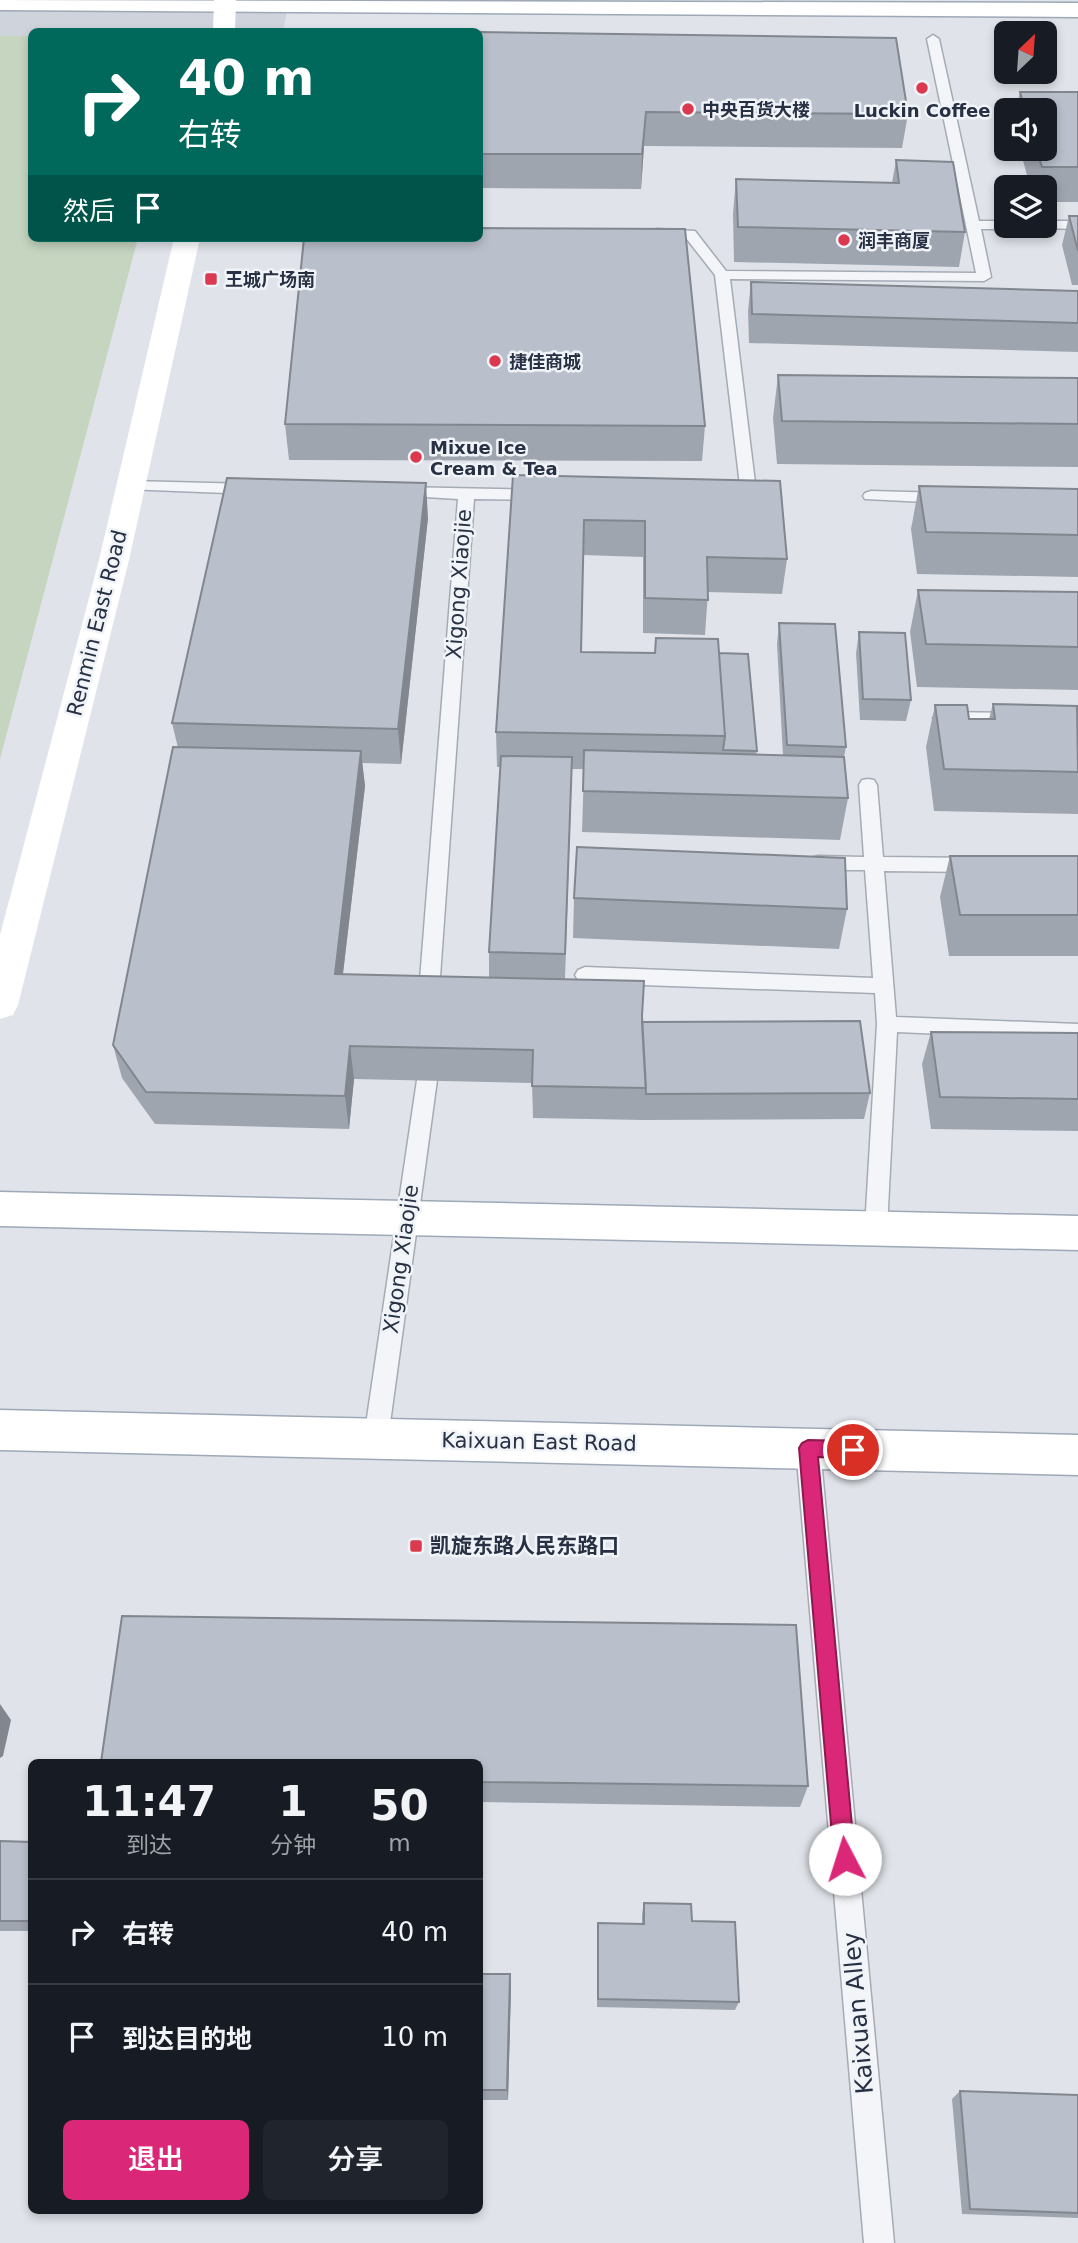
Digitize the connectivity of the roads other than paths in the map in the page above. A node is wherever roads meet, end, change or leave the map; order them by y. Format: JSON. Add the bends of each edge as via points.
{"nodes":[{"id":1,"x":225,"y":2,"type":"edge"},
{"id":2,"x":0,"y":3,"type":"edge"},
{"id":3,"x":1078,"y":10,"type":"edge"},
{"id":4,"x":225,"y":28,"type":"edge"},
{"id":5,"x":933,"y":39,"type":"dead end"},
{"id":6,"x":972,"y":225,"type":"junction"},
{"id":7,"x":994,"y":225,"type":"edge"},
{"id":8,"x":1057,"y":225,"type":"edge"},
{"id":9,"x":1078,"y":225,"type":"edge"},
{"id":10,"x":637,"y":233,"type":"edge"},
{"id":11,"x":186,"y":242,"type":"edge"},
{"id":12,"x":722,"y":275,"type":"junction"},
{"id":13,"x":131,"y":486,"type":"junction"},
{"id":14,"x":271,"y":489,"type":"edge"},
{"id":15,"x":382,"y":492,"type":"edge"},
{"id":16,"x":466,"y":494,"type":"junction"},
{"id":17,"x":561,"y":495,"type":"edge"},
{"id":18,"x":871,"y":496,"type":"dead end"},
{"id":19,"x":967,"y":498,"type":"edge"},
{"id":20,"x":722,"y":499,"type":"edge"},
{"id":21,"x":942,"y":718,"type":"edge"},
{"id":22,"x":1037,"y":720,"type":"edge"},
{"id":23,"x":868,"y":785,"type":"dead end"},
{"id":24,"x":806,"y":862,"type":"edge"},
{"id":25,"x":874,"y":864,"type":"junction"},
{"id":26,"x":997,"y":864,"type":"edge"},
{"id":27,"x":584,"y":975,"type":"dead end"},
{"id":28,"x":884,"y":986,"type":"junction"},
{"id":29,"x":0,"y":1005,"type":"edge"},
{"id":30,"x":427,"y":1010,"type":"edge"},
{"id":31,"x":887,"y":1024,"type":"junction"},
{"id":32,"x":1078,"y":1032,"type":"edge"},
{"id":33,"x":427,"y":1080,"type":"edge"},
{"id":34,"x":0,"y":1209,"type":"edge"},
{"id":35,"x":407,"y":1218,"type":"junction"},
{"id":36,"x":876,"y":1228,"type":"junction"},
{"id":37,"x":1078,"y":1233,"type":"edge"},
{"id":38,"x":0,"y":1430,"type":"edge"},
{"id":39,"x":376,"y":1438,"type":"junction"},
{"id":40,"x":808,"y":1448,"type":"junction"},
{"id":41,"x":1078,"y":1455,"type":"edge"},
{"id":42,"x":878,"y":2243,"type":"edge"}],
"edges":[{"from":1,"to":2,"type":"main road"},
{"from":1,"to":3,"type":"main road"},
{"from":1,"to":4,"type":"main road"},
{"from":5,"to":6,"type":"lane"},
{"from":6,"to":7,"type":"lane"},
{"from":6,"to":12,"type":"lane","via":[[984,277]]},
{"from":8,"to":9,"type":"lane"},
{"from":10,"to":12,"type":"lane","via":[[690,234]]},
{"from":11,"to":13,"type":"main road","name":"Renmin East Road"},
{"from":12,"to":20,"type":"lane","via":[[749,499]]},
{"from":13,"to":14,"type":"lane"},
{"from":13,"to":29,"type":"main road","name":"Renmin East Road"},
{"from":15,"to":16,"type":"lane","name":"Xigong Xiaojie"},
{"from":16,"to":17,"type":"lane"},
{"from":16,"to":30,"type":"lane","name":"Xigong Xiaojie"},
{"from":18,"to":19,"type":"lane"},
{"from":21,"to":22,"type":"lane"},
{"from":23,"to":25,"type":"lane"},
{"from":24,"to":25,"type":"lane"},
{"from":25,"to":26,"type":"lane"},
{"from":25,"to":28,"type":"lane"},
{"from":27,"to":28,"type":"lane"},
{"from":28,"to":31,"type":"lane"},
{"from":31,"to":32,"type":"lane"},
{"from":31,"to":36,"type":"lane"},
{"from":33,"to":35,"type":"lane","name":"Xigong Xiaojie"},
{"from":34,"to":35,"type":"main road"},
{"from":35,"to":36,"type":"main road"},
{"from":35,"to":39,"type":"lane","name":"Xigong Xiaojie"},
{"from":36,"to":37,"type":"main road"},
{"from":38,"to":39,"type":"main road","name":"Kaixuan East Road"},
{"from":39,"to":40,"type":"main road","name":"Kaixuan East Road"},
{"from":40,"to":41,"type":"main road","name":"Kaixuan East Road"},
{"from":40,"to":42,"type":"lane","name":"Kaixuan Alley"}]}
